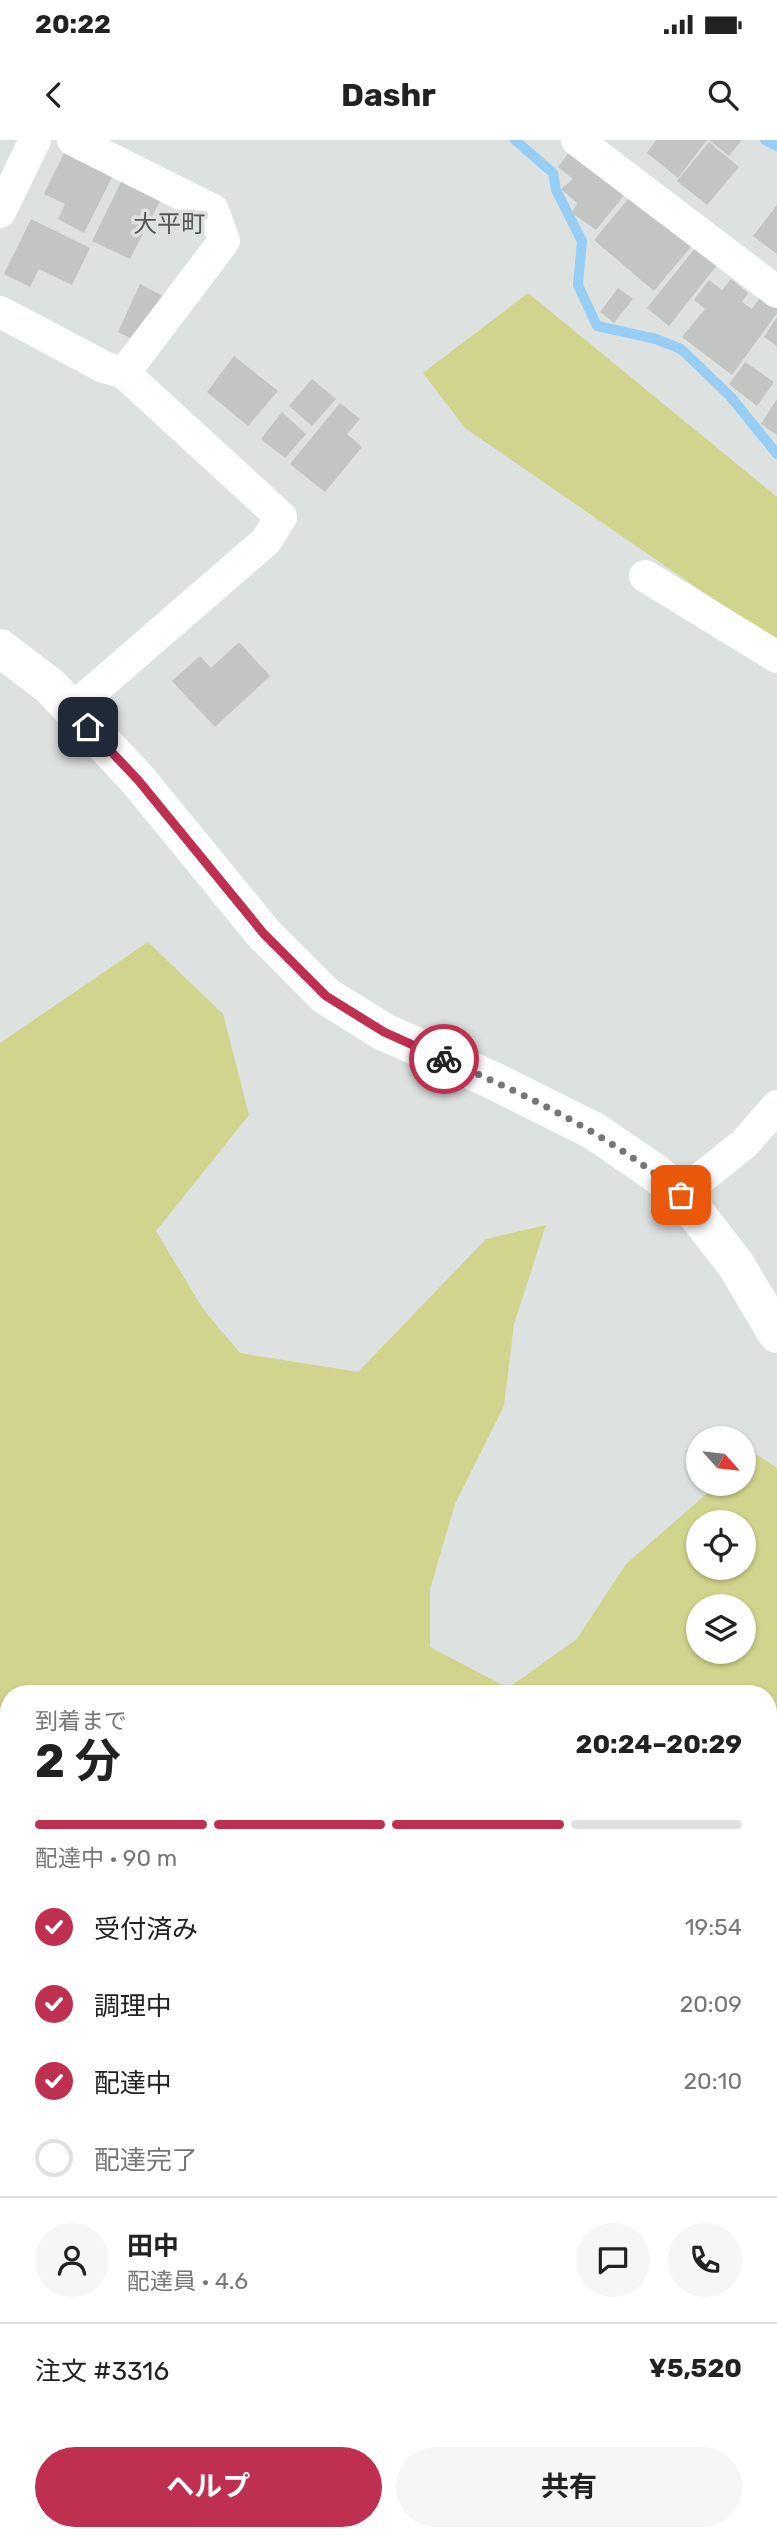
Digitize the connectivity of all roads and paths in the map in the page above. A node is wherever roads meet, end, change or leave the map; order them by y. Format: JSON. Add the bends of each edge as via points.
{"nodes":[{"id":1,"x":34,"y":140,"type":"edge"},
{"id":2,"x":73,"y":140,"type":"edge"},
{"id":3,"x":577,"y":140,"type":"edge"},
{"id":4,"x":0,"y":212,"type":"edge"},
{"id":5,"x":777,"y":292,"type":"edge"},
{"id":6,"x":0,"y":312,"type":"edge"},
{"id":7,"x":124,"y":373,"type":"junction"},
{"id":8,"x":645,"y":576,"type":"dead end"},
{"id":9,"x":0,"y":648,"type":"edge"},
{"id":10,"x":777,"y":657,"type":"edge"},
{"id":11,"x":72,"y":709,"type":"junction"},
{"id":12,"x":777,"y":1106,"type":"edge"},
{"id":13,"x":681,"y":1195,"type":"junction"},
{"id":14,"x":777,"y":1334,"type":"edge"}],
"edges":[{"from":1,"to":4,"type":"street"},
{"from":2,"to":7,"type":"street","via":[[213,210],[224,241]]},
{"from":3,"to":5,"type":"street"},
{"from":6,"to":7,"type":"street"},
{"from":7,"to":11,"type":"street","via":[[281,517],[266,541]]},
{"from":8,"to":10,"type":"street"},
{"from":9,"to":11,"type":"street"},
{"from":11,"to":13,"type":"street","via":[[138,780],[264,934],[326,996],[384,1032],[594,1131]]},
{"from":12,"to":13,"type":"street","via":[[745,1143]]},
{"from":13,"to":14,"type":"street","via":[[736,1265]]}]}
